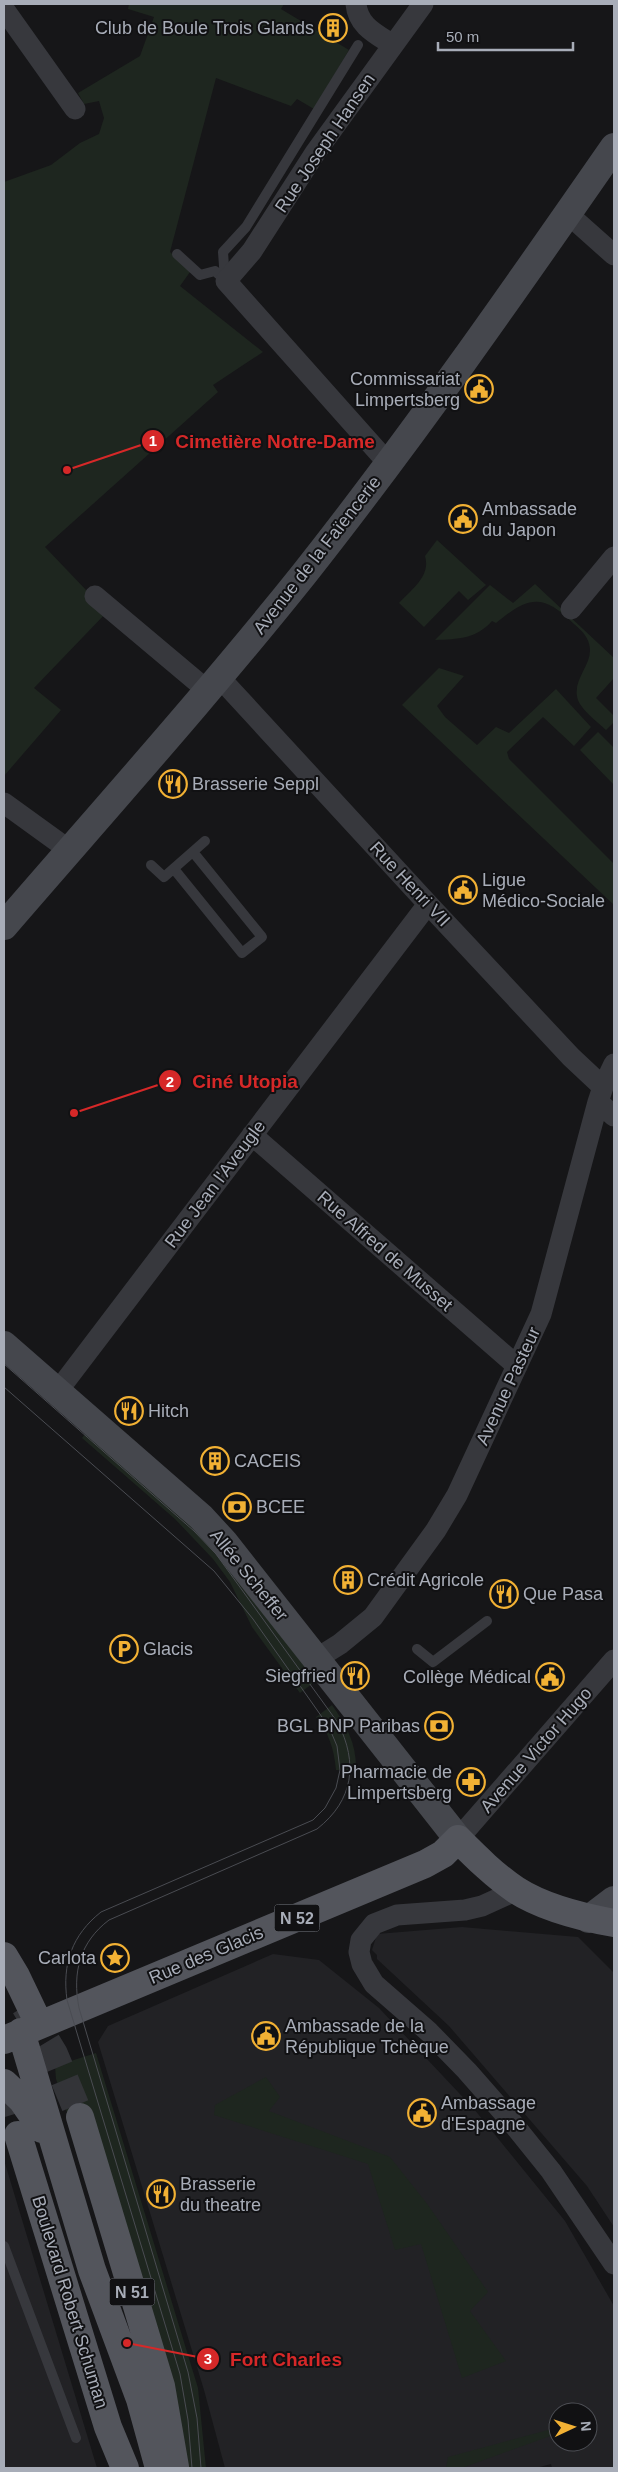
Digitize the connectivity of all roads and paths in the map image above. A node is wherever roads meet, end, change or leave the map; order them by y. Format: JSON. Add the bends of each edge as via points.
{"nodes":[{"id":1,"x":356,"y":4,"type":"edge"},
{"id":2,"x":423,"y":4,"type":"edge"},
{"id":3,"x":4,"y":9,"type":"edge"},
{"id":4,"x":358,"y":45,"type":"dead end"},
{"id":5,"x":393,"y":45,"type":"junction"},
{"id":6,"x":75,"y":109,"type":"dead end"},
{"id":7,"x":614,"y":147,"type":"edge"},
{"id":8,"x":568,"y":214,"type":"junction"},
{"id":9,"x":177,"y":254,"type":"dead end"},
{"id":10,"x":614,"y":255,"type":"edge"},
{"id":11,"x":226,"y":281,"type":"junction"},
{"id":12,"x":388,"y":463,"type":"junction"},
{"id":13,"x":614,"y":557,"type":"edge"},
{"id":14,"x":95,"y":596,"type":"dead end"},
{"id":15,"x":571,"y":608,"type":"dead end"},
{"id":16,"x":214,"y":684,"type":"junction"},
{"id":17,"x":4,"y":803,"type":"edge"},
{"id":18,"x":205,"y":841,"type":"dead end"},
{"id":19,"x":69,"y":850,"type":"junction"},
{"id":20,"x":193,"y":852,"type":"junction"},
{"id":21,"x":151,"y":865,"type":"dead end"},
{"id":22,"x":174,"y":869,"type":"junction"},
{"id":23,"x":428,"y":904,"type":"junction"},
{"id":24,"x":4,"y":926,"type":"edge"},
{"id":25,"x":614,"y":1064,"type":"edge"},
{"id":26,"x":600,"y":1095,"type":"junction"},
{"id":27,"x":614,"y":1116,"type":"edge"},
{"id":28,"x":252,"y":1136,"type":"junction"},
{"id":29,"x":4,"y":1345,"type":"edge"},
{"id":30,"x":517,"y":1366,"type":"junction"},
{"id":31,"x":57,"y":1392,"type":"junction"},
{"id":32,"x":487,"y":1622,"type":"dead end"},
{"id":33,"x":417,"y":1649,"type":"dead end"},
{"id":34,"x":316,"y":1659,"type":"junction"},
{"id":35,"x":614,"y":1660,"type":"edge"},
{"id":36,"x":458,"y":1839,"type":"junction"},
{"id":37,"x":517,"y":1890,"type":"junction"},
{"id":38,"x":614,"y":1900,"type":"edge"},
{"id":39,"x":602,"y":1921,"type":"edge"},
{"id":40,"x":4,"y":1956,"type":"edge"},
{"id":41,"x":21,"y":2032,"type":"edge"},
{"id":42,"x":4,"y":2083,"type":"edge"},
{"id":43,"x":80,"y":2117,"type":"tunnel mouth"},
{"id":44,"x":18,"y":2135,"type":"tunnel mouth"},
{"id":45,"x":57,"y":2151,"type":"junction"},
{"id":46,"x":4,"y":2246,"type":"edge"},
{"id":47,"x":614,"y":2264,"type":"edge"},
{"id":48,"x":92,"y":2270,"type":"junction"},
{"id":49,"x":76,"y":2438,"type":"dead end"},
{"id":50,"x":125,"y":2468,"type":"edge"},
{"id":51,"x":138,"y":2468,"type":"edge"},
{"id":52,"x":160,"y":2468,"type":"edge"},
{"id":53,"x":175,"y":2468,"type":"edge"}],
"edges":[{"from":1,"to":5,"type":"street","via":[[363,24]]},
{"from":2,"to":5,"type":"street","name":"Rue Joseph Hansen"},
{"from":3,"to":6,"type":"street"},
{"from":4,"to":11,"type":"lane","via":[[246,226],[224,252]]},
{"from":5,"to":11,"type":"street","name":"Rue Joseph Hansen","via":[[314,153],[252,251]]},
{"from":7,"to":8,"type":"main road","name":"Avenue de la Faïencerie"},
{"from":8,"to":10,"type":"street"},
{"from":8,"to":12,"type":"main road","name":"Avenue de la Faïencerie"},
{"from":9,"to":11,"type":"lane","via":[[200,275],[215,271]]},
{"from":11,"to":12,"type":"street"},
{"from":12,"to":16,"type":"main road","name":"Avenue de la Faïencerie","via":[[304,574]]},
{"from":13,"to":15,"type":"street"},
{"from":14,"to":16,"type":"street"},
{"from":16,"to":19,"type":"main road","name":"Avenue de la Faïencerie"},
{"from":16,"to":23,"type":"street","name":"Rue Henri VII"},
{"from":17,"to":19,"type":"street"},
{"from":18,"to":20,"type":"lane"},
{"from":19,"to":24,"type":"main road","name":"Avenue de la Faïencerie"},
{"from":20,"to":22,"type":"lane"},
{"from":20,"to":22,"type":"lane","via":[[262,937],[242,953]]},
{"from":21,"to":22,"type":"lane","via":[[164,877]]},
{"from":23,"to":26,"type":"street","name":"Rue Henri VII","via":[[571,1057]]},
{"from":23,"to":28,"type":"street","name":"Rue Jean l'Aveugle"},
{"from":25,"to":26,"type":"street","name":"Avenue Pasteur"},
{"from":26,"to":27,"type":"street","name":"Rue Henri VII"},
{"from":26,"to":30,"type":"street","name":"Avenue Pasteur","via":[[549,1290]]},
{"from":28,"to":30,"type":"street","name":"Rue Alfred de Musset"},
{"from":28,"to":31,"type":"street","name":"Rue Jean l'Aveugle"},
{"from":29,"to":31,"type":"main road","name":"Allée Scheffer"},
{"from":30,"to":34,"type":"street","name":"Avenue Pasteur","via":[[457,1495],[378,1619]]},
{"from":31,"to":34,"type":"main road","name":"Allée Scheffer","via":[[201,1517]]},
{"from":32,"to":33,"type":"lane","via":[[433,1662]]},
{"from":34,"to":36,"type":"main road","name":"Allée Scheffer"},
{"from":35,"to":36,"type":"street","name":"Avenue Victor Hugo"},
{"from":36,"to":37,"type":"main road"},
{"from":36,"to":41,"type":"main road","name":"Rue des Glacis","number":"N 52","via":[[425,1864]]},
{"from":37,"to":39,"type":"main road","via":[[552,1907]]},
{"from":37,"to":47,"type":"street","via":[[482,1906],[397,1915],[374,1924],[361,1940],[362,1964],[374,1984],[442,2045],[510,2120],[551,2171]]},
{"from":38,"to":39,"type":"main road"},
{"from":40,"to":41,"type":"main road","number":"N 51","via":[[16,1976]]},
{"from":41,"to":45,"type":"main road","name":"Boulevard Robert Schuman","number":"N 51"},
{"from":42,"to":45,"type":"main road","via":[[22,2100]]},
{"from":43,"to":53,"type":"main road","number":"N 51","via":[[161,2386]]},
{"from":44,"to":50,"type":"main road","name":"Boulevard Robert Schuman","via":[[108,2427]]},
{"from":45,"to":48,"type":"main road","name":"Boulevard Robert Schuman","number":"N 51"},
{"from":46,"to":49,"type":"lane"},
{"from":48,"to":51,"type":"main road","name":"Boulevard Robert Schuman","number":"N 51"},
{"from":48,"to":52,"type":"main road","name":"Boulevard Robert Schuman","number":"N 51","via":[[140,2399]]}]}
